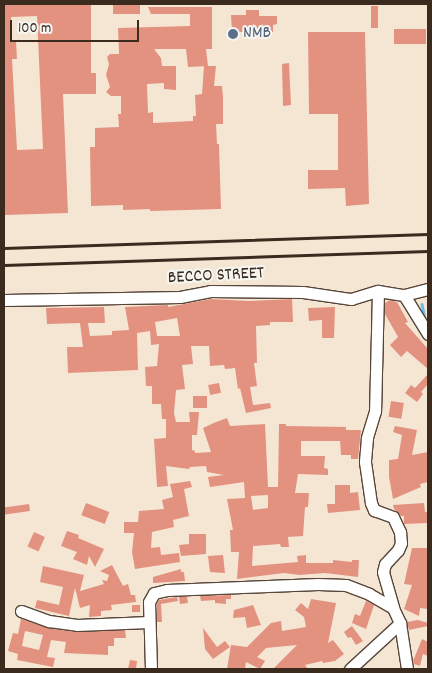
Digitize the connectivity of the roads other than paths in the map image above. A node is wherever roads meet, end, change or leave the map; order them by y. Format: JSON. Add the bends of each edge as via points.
{"nodes":[{"id":1,"x":428,"y":289,"type":"edge"},
{"id":2,"x":378,"y":291,"type":"junction"},
{"id":3,"x":404,"y":295,"type":"junction"},
{"id":4,"x":4,"y":300,"type":"edge"},
{"id":5,"x":428,"y":334,"type":"edge"},
{"id":6,"x":393,"y":608,"type":"junction"},
{"id":7,"x":21,"y":611,"type":"dead end"},
{"id":8,"x":149,"y":622,"type":"junction"},
{"id":9,"x":400,"y":623,"type":"junction"},
{"id":10,"x":151,"y":669,"type":"edge"},
{"id":11,"x":350,"y":669,"type":"edge"},
{"id":12,"x":407,"y":669,"type":"edge"}],
"edges":[{"from":1,"to":3,"type":"street","name":"BECCO STREET"},
{"from":2,"to":3,"type":"street","name":"BECCO STREET"},
{"from":2,"to":4,"type":"street","name":"BECCO STREET","via":[[351,299],[303,292],[210,291],[180,297]]},
{"from":2,"to":6,"type":"street","via":[[375,411],[367,438],[365,462],[371,504],[374,510],[392,517],[400,532],[398,550],[382,572]]},
{"from":3,"to":5,"type":"street"},
{"from":6,"to":8,"type":"street","via":[[346,585],[181,589],[167,590],[150,597]]},
{"from":6,"to":9,"type":"street"},
{"from":7,"to":8,"type":"street","via":[[50,622],[77,625]]},
{"from":8,"to":10,"type":"street"},
{"from":9,"to":11,"type":"street"},
{"from":9,"to":12,"type":"street"}]}
